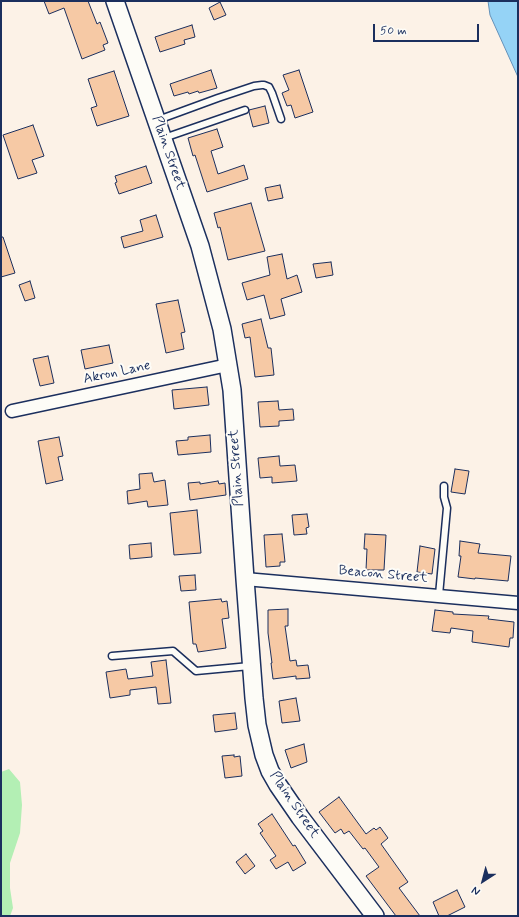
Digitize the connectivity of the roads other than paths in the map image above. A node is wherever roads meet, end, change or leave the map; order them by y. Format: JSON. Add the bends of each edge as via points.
{"nodes":[{"id":1,"x":114,"y":1,"type":"edge"},
{"id":2,"x":245,"y":110,"type":"dead end"},
{"id":3,"x":281,"y":119,"type":"dead end"},
{"id":4,"x":156,"y":120,"type":"junction"},
{"id":5,"x":162,"y":138,"type":"junction"},
{"id":6,"x":228,"y":365,"type":"junction"},
{"id":7,"x":12,"y":411,"type":"dead end"},
{"id":8,"x":444,"y":486,"type":"dead end"},
{"id":9,"x":245,"y":579,"type":"junction"},
{"id":10,"x":440,"y":595,"type":"junction"},
{"id":11,"x":518,"y":603,"type":"edge"},
{"id":12,"x":112,"y":656,"type":"dead end"},
{"id":13,"x":252,"y":666,"type":"junction"},
{"id":14,"x":374,"y":916,"type":"edge"}],
"edges":[{"from":1,"to":4,"type":"main road","name":"Plain Street"},
{"from":2,"to":5,"type":"lane"},
{"from":3,"to":4,"type":"lane","via":[[272,93],[262,84]]},
{"from":4,"to":5,"type":"main road","name":"Plain Street"},
{"from":5,"to":6,"type":"main road","name":"Plain Street","via":[[200,246],[222,329]]},
{"from":6,"to":7,"type":"street","name":"Akron Lane"},
{"from":6,"to":9,"type":"main road","name":"Plain Street","via":[[232,390]]},
{"from":8,"to":10,"type":"lane","via":[[447,508]]},
{"from":9,"to":10,"type":"street","name":"Beacon Street"},
{"from":9,"to":13,"type":"main road","name":"Plain Street"},
{"from":10,"to":11,"type":"street","name":"Beacon Street"},
{"from":12,"to":13,"type":"lane","via":[[174,651],[196,671]]},
{"from":13,"to":14,"type":"main road","name":"Plain Street","via":[[258,725],[270,771],[300,817]]}]}
